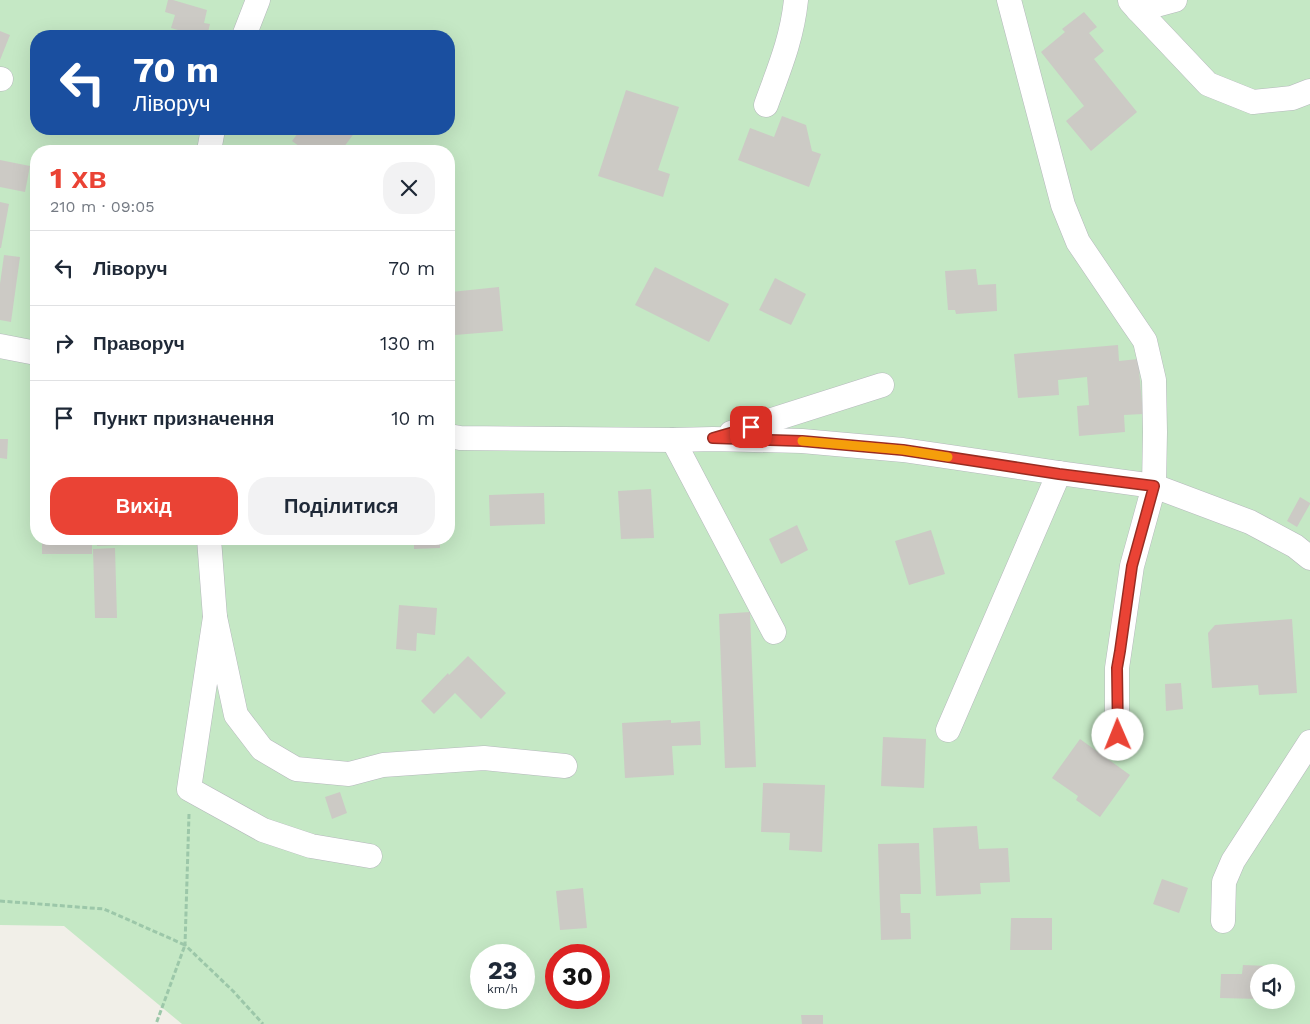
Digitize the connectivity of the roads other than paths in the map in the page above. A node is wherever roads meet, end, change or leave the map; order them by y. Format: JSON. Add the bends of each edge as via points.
{"nodes":[{"id":1,"x":258,"y":0,"type":"edge"},
{"id":2,"x":796,"y":0,"type":"edge"},
{"id":3,"x":1009,"y":0,"type":"edge"},
{"id":4,"x":1175,"y":0,"type":"edge"},
{"id":5,"x":1133,"y":5,"type":"edge"},
{"id":6,"x":246,"y":30,"type":"edge"},
{"id":7,"x":1310,"y":91,"type":"edge"},
{"id":8,"x":766,"y":105,"type":"dead end"},
{"id":9,"x":4,"y":349,"type":"edge"},
{"id":10,"x":30,"y":352,"type":"edge"},
{"id":11,"x":882,"y":385,"type":"dead end"},
{"id":12,"x":455,"y":437,"type":"edge"},
{"id":13,"x":713,"y":438,"type":"junction"},
{"id":14,"x":673,"y":440,"type":"junction"},
{"id":15,"x":1059,"y":474,"type":"junction"},
{"id":16,"x":1154,"y":486,"type":"junction"},
{"id":17,"x":210,"y":545,"type":"edge"},
{"id":18,"x":1310,"y":558,"type":"edge"},
{"id":19,"x":215,"y":617,"type":"junction"},
{"id":20,"x":774,"y":632,"type":"dead end"},
{"id":21,"x":948,"y":730,"type":"dead end"},
{"id":22,"x":1118,"y":735,"type":"dead end"},
{"id":23,"x":1310,"y":742,"type":"edge"},
{"id":24,"x":565,"y":766,"type":"dead end"},
{"id":25,"x":370,"y":856,"type":"dead end"},
{"id":26,"x":1223,"y":921,"type":"dead end"}],
"edges":[{"from":1,"to":6,"type":"street"},
{"from":2,"to":8,"type":"street","via":[[788,45]]},
{"from":3,"to":16,"type":"street","via":[[1063,205],[1078,242],[1145,341],[1154,380]]},
{"from":4,"to":5,"type":"street"},
{"from":5,"to":7,"type":"street","via":[[1208,84],[1252,102],[1292,98]]},
{"from":9,"to":10,"type":"street"},
{"from":11,"to":13,"type":"street"},
{"from":12,"to":14,"type":"street"},
{"from":13,"to":14,"type":"street"},
{"from":13,"to":15,"type":"street","via":[[802,441],[903,450]]},
{"from":14,"to":20,"type":"street"},
{"from":15,"to":16,"type":"street"},
{"from":15,"to":21,"type":"street"},
{"from":16,"to":18,"type":"street","via":[[1250,522],[1295,546]]},
{"from":16,"to":22,"type":"street","via":[[1132,566],[1117,668]]},
{"from":17,"to":19,"type":"street"},
{"from":19,"to":24,"type":"street","via":[[236,715],[262,749],[296,769],[349,774],[383,765],[484,758]]},
{"from":19,"to":25,"type":"street","via":[[189,789],[263,830],[311,846]]},
{"from":23,"to":26,"type":"street","via":[[1233,861],[1224,882]]}]}
